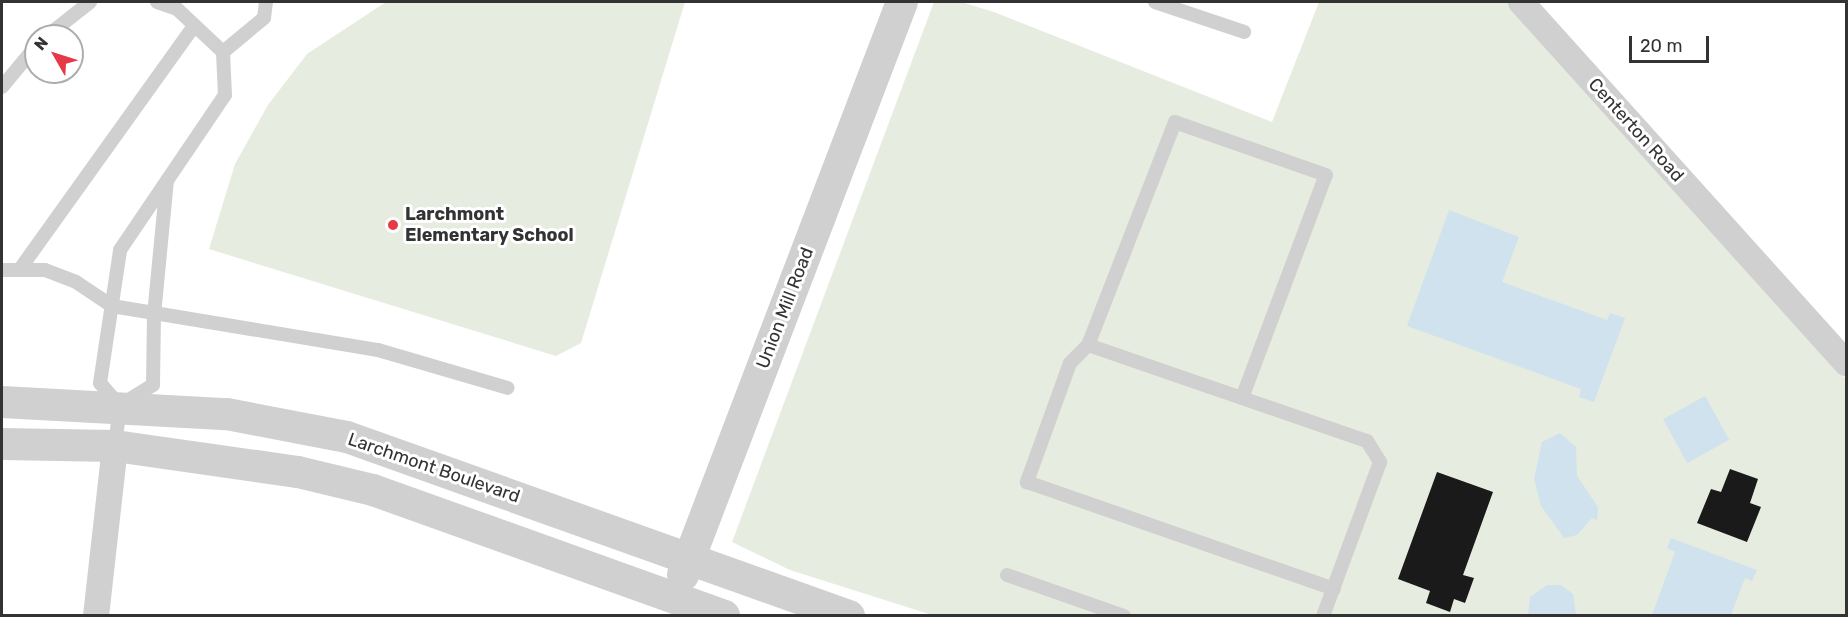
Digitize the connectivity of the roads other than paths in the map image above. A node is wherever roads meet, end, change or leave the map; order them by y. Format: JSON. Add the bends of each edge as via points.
{"nodes":[{"id":1,"x":90,"y":2,"type":"edge"},
{"id":2,"x":158,"y":2,"type":"edge"},
{"id":3,"x":266,"y":2,"type":"edge"},
{"id":4,"x":902,"y":2,"type":"edge"},
{"id":5,"x":1155,"y":2,"type":"edge"},
{"id":6,"x":1521,"y":2,"type":"edge"},
{"id":7,"x":62,"y":24,"type":"edge"},
{"id":8,"x":194,"y":26,"type":"junction"},
{"id":9,"x":1244,"y":32,"type":"dead end"},
{"id":10,"x":223,"y":52,"type":"junction"},
{"id":11,"x":24,"y":60,"type":"edge"},
{"id":12,"x":2,"y":87,"type":"edge"},
{"id":13,"x":167,"y":179,"type":"junction"},
{"id":14,"x":20,"y":269,"type":"junction"},
{"id":15,"x":2,"y":270,"type":"edge"},
{"id":16,"x":112,"y":306,"type":"junction"},
{"id":17,"x":154,"y":315,"type":"junction"},
{"id":18,"x":1088,"y":345,"type":"junction"},
{"id":19,"x":1846,"y":363,"type":"edge"},
{"id":20,"x":508,"y":388,"type":"dead end"},
{"id":21,"x":1242,"y":398,"type":"junction"},
{"id":22,"x":2,"y":402,"type":"edge"},
{"id":23,"x":120,"y":405,"type":"junction"},
{"id":24,"x":2,"y":444,"type":"edge"},
{"id":25,"x":115,"y":446,"type":"junction"},
{"id":26,"x":690,"y":556,"type":"junction"},
{"id":27,"x":1007,"y":575,"type":"dead end"},
{"id":28,"x":1334,"y":590,"type":"junction"},
{"id":29,"x":672,"y":607,"type":"edge"},
{"id":30,"x":96,"y":615,"type":"edge"},
{"id":31,"x":724,"y":615,"type":"edge"},
{"id":32,"x":849,"y":615,"type":"edge"},
{"id":33,"x":1124,"y":615,"type":"edge"},
{"id":34,"x":1323,"y":615,"type":"edge"}],
"edges":[{"from":1,"to":7,"type":"lane"},
{"from":2,"to":8,"type":"lane","via":[[177,9]]},
{"from":3,"to":10,"type":"lane","via":[[264,18]]},
{"from":4,"to":26,"type":"street","name":"Union Mill Road"},
{"from":5,"to":9,"type":"lane"},
{"from":6,"to":19,"type":"street","name":"Centerton Road"},
{"from":8,"to":10,"type":"lane"},
{"from":8,"to":14,"type":"lane"},
{"from":10,"to":13,"type":"lane","via":[[225,95]]},
{"from":11,"to":12,"type":"lane"},
{"from":13,"to":16,"type":"lane","via":[[120,250]]},
{"from":13,"to":17,"type":"lane"},
{"from":14,"to":15,"type":"lane"},
{"from":14,"to":16,"type":"lane","via":[[45,270],[76,282]]},
{"from":16,"to":17,"type":"lane"},
{"from":16,"to":23,"type":"lane","via":[[100,383]]},
{"from":17,"to":20,"type":"lane","via":[[200,317],[378,350]]},
{"from":17,"to":23,"type":"lane","via":[[153,385]]},
{"from":18,"to":21,"type":"lane"},
{"from":18,"to":21,"type":"lane","via":[[1175,122],[1326,175]]},
{"from":18,"to":28,"type":"lane","via":[[1070,363],[1027,482]]},
{"from":21,"to":28,"type":"lane","via":[[1367,441],[1380,462]]},
{"from":22,"to":23,"type":"street","name":"Larchmont Boulevard"},
{"from":23,"to":25,"type":"lane"},
{"from":23,"to":26,"type":"street","name":"Larchmont Boulevard","via":[[227,414],[347,437]]},
{"from":24,"to":25,"type":"street"},
{"from":25,"to":29,"type":"street","via":[[256,464],[373,490]]},
{"from":25,"to":30,"type":"street"},
{"from":26,"to":29,"type":"street","name":"Union Mill Road"},
{"from":26,"to":32,"type":"street","name":"Larchmont Boulevard"},
{"from":27,"to":33,"type":"lane"},
{"from":28,"to":34,"type":"lane"},
{"from":29,"to":31,"type":"street"}]}
